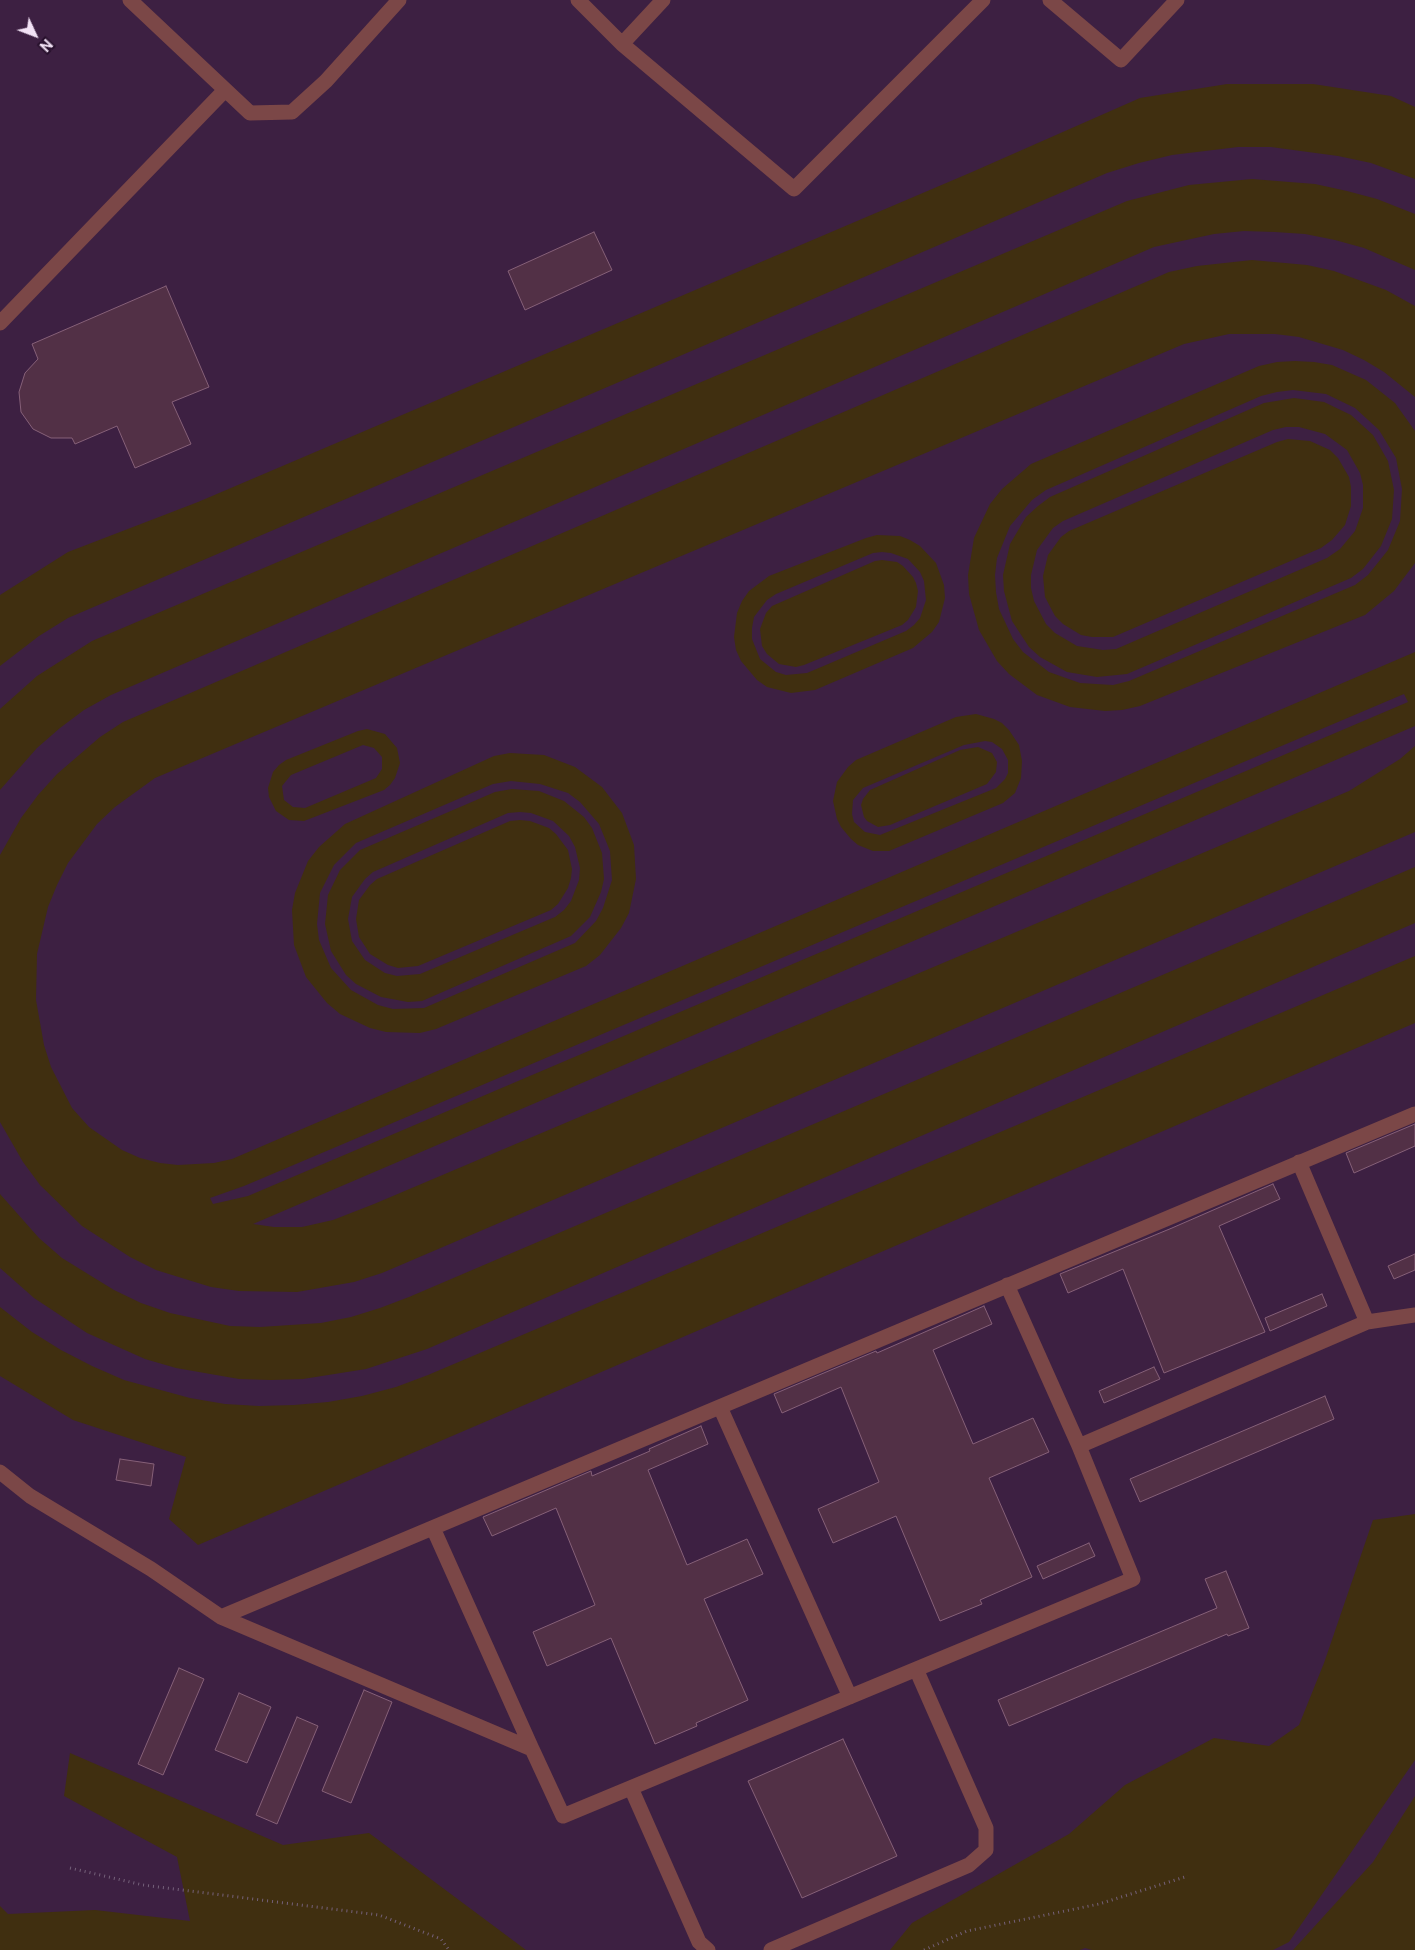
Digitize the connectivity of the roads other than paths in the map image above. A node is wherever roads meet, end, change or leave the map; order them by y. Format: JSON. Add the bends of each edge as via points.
{"nodes":[{"id":1,"x":130,"y":0,"type":"edge"},
{"id":2,"x":399,"y":0,"type":"edge"},
{"id":3,"x":578,"y":0,"type":"edge"},
{"id":4,"x":662,"y":0,"type":"edge"},
{"id":5,"x":983,"y":0,"type":"edge"},
{"id":6,"x":1050,"y":0,"type":"edge"},
{"id":7,"x":1177,"y":0,"type":"edge"},
{"id":8,"x":622,"y":44,"type":"junction"},
{"id":9,"x":225,"y":90,"type":"junction"},
{"id":10,"x":2,"y":316,"type":"edge"},
{"id":11,"x":1415,"y":1114,"type":"edge"},
{"id":12,"x":1299,"y":1162,"type":"junction"},
{"id":13,"x":1007,"y":1285,"type":"junction"},
{"id":14,"x":1415,"y":1315,"type":"edge"},
{"id":15,"x":1367,"y":1322,"type":"junction"},
{"id":16,"x":720,"y":1407,"type":"junction"},
{"id":17,"x":1079,"y":1446,"type":"junction"},
{"id":18,"x":0,"y":1472,"type":"edge"},
{"id":19,"x":433,"y":1528,"type":"junction"},
{"id":20,"x":221,"y":1618,"type":"junction"},
{"id":21,"x":916,"y":1669,"type":"junction"},
{"id":22,"x":850,"y":1697,"type":"junction"},
{"id":23,"x":532,"y":1749,"type":"junction"},
{"id":24,"x":631,"y":1788,"type":"junction"},
{"id":25,"x":708,"y":1950,"type":"edge"},
{"id":26,"x":772,"y":1950,"type":"edge"}],
"edges":[{"from":1,"to":9,"type":"lane"},
{"from":2,"to":9,"type":"lane","via":[[326,81],[292,112],[250,113]]},
{"from":3,"to":8,"type":"lane"},
{"from":4,"to":8,"type":"lane"},
{"from":5,"to":8,"type":"lane","via":[[794,189]]},
{"from":6,"to":7,"type":"lane","via":[[1121,60]]},
{"from":9,"to":10,"type":"lane"},
{"from":11,"to":12,"type":"lane"},
{"from":12,"to":13,"type":"lane"},
{"from":12,"to":15,"type":"lane"},
{"from":13,"to":16,"type":"lane"},
{"from":13,"to":17,"type":"lane"},
{"from":14,"to":15,"type":"lane"},
{"from":15,"to":17,"type":"lane"},
{"from":16,"to":19,"type":"lane"},
{"from":16,"to":22,"type":"lane"},
{"from":17,"to":21,"type":"lane","via":[[1133,1580]]},
{"from":18,"to":20,"type":"lane","via":[[30,1496],[151,1569]]},
{"from":19,"to":20,"type":"lane"},
{"from":19,"to":23,"type":"lane"},
{"from":20,"to":23,"type":"lane"},
{"from":21,"to":22,"type":"lane"},
{"from":21,"to":26,"type":"lane","via":[[986,1828],[986,1850],[970,1865]]},
{"from":22,"to":24,"type":"lane"},
{"from":23,"to":24,"type":"lane","via":[[563,1816]]},
{"from":24,"to":25,"type":"lane","via":[[699,1942]]}]}
